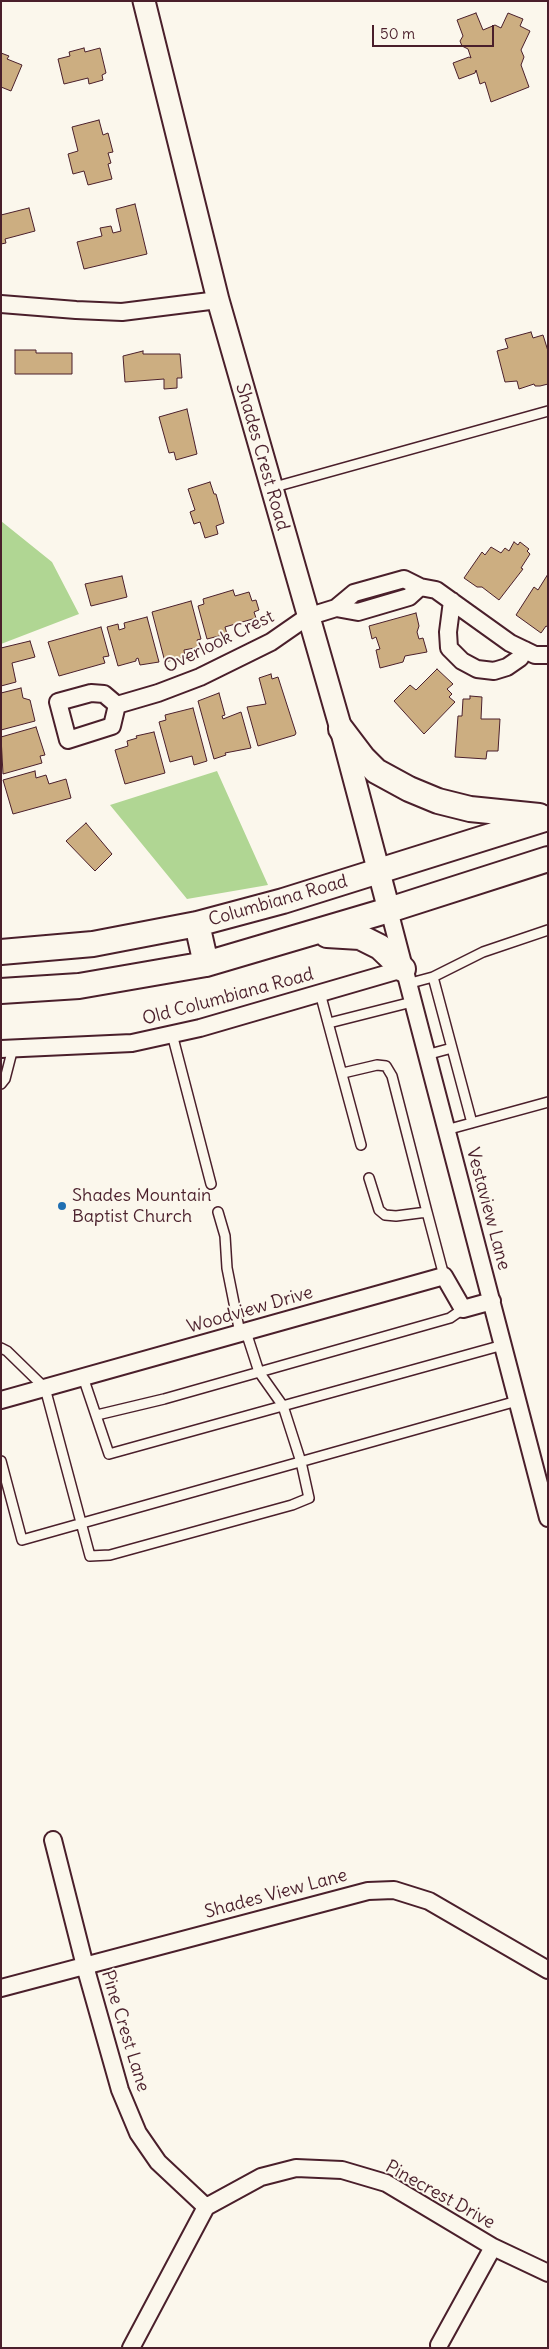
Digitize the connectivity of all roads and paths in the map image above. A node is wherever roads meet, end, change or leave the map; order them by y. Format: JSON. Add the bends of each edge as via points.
{"nodes":[{"id":1,"x":144,"y":1,"type":"edge"},
{"id":2,"x":218,"y":300,"type":"junction"},
{"id":3,"x":1,"y":304,"type":"edge"},
{"id":4,"x":548,"y":411,"type":"edge"},
{"id":5,"x":271,"y":488,"type":"junction"},
{"id":6,"x":452,"y":601,"type":"junction"},
{"id":7,"x":307,"y":617,"type":"junction"},
{"id":8,"x":525,"y":650,"type":"junction"},
{"id":9,"x":548,"y":655,"type":"edge"},
{"id":10,"x":117,"y":705,"type":"dead end"},
{"id":11,"x":341,"y":729,"type":"junction"},
{"id":12,"x":548,"y":817,"type":"edge"},
{"id":13,"x":548,"y":860,"type":"edge"},
{"id":14,"x":379,"y":872,"type":"junction"},
{"id":15,"x":389,"y":910,"type":"junction"},
{"id":16,"x":197,"y":924,"type":"junction"},
{"id":17,"x":548,"y":930,"type":"edge"},
{"id":18,"x":310,"y":934,"type":"junction"},
{"id":19,"x":1,"y":952,"type":"edge"},
{"id":20,"x":206,"y":964,"type":"junction"},
{"id":21,"x":405,"y":976,"type":"junction"},
{"id":22,"x":433,"y":977,"type":"junction"},
{"id":23,"x":1,"y":991,"type":"edge"},
{"id":24,"x":320,"y":993,"type":"junction"},
{"id":25,"x":412,"y":1002,"type":"junction"},
{"id":26,"x":329,"y":1023,"type":"junction"},
{"id":27,"x":172,"y":1034,"type":"junction"},
{"id":28,"x":452,"y":1048,"type":"junction"},
{"id":29,"x":7,"y":1049,"type":"edge"},
{"id":30,"x":426,"y":1055,"type":"junction"},
{"id":31,"x":343,"y":1073,"type":"junction"},
{"id":32,"x":1,"y":1084,"type":"edge"},
{"id":33,"x":548,"y":1102,"type":"edge"},
{"id":34,"x":472,"y":1123,"type":"junction"},
{"id":35,"x":446,"y":1130,"type":"junction"},
{"id":36,"x":361,"y":1145,"type":"dead end"},
{"id":37,"x":370,"y":1178,"type":"dead end"},
{"id":38,"x":211,"y":1184,"type":"dead end"},
{"id":39,"x":218,"y":1212,"type":"dead end"},
{"id":40,"x":426,"y":1212,"type":"junction"},
{"id":41,"x":444,"y":1276,"type":"junction"},
{"id":42,"x":492,"y":1301,"type":"junction"},
{"id":43,"x":457,"y":1314,"type":"junction"},
{"id":44,"x":243,"y":1332,"type":"junction"},
{"id":45,"x":503,"y":1345,"type":"junction"},
{"id":46,"x":1,"y":1348,"type":"edge"},
{"id":47,"x":259,"y":1372,"type":"junction"},
{"id":48,"x":83,"y":1377,"type":"junction"},
{"id":49,"x":45,"y":1388,"type":"junction"},
{"id":50,"x":1,"y":1400,"type":"edge"},
{"id":51,"x":517,"y":1401,"type":"junction"},
{"id":52,"x":283,"y":1406,"type":"junction"},
{"id":53,"x":97,"y":1415,"type":"junction"},
{"id":54,"x":1,"y":1461,"type":"edge"},
{"id":55,"x":301,"y":1462,"type":"junction"},
{"id":56,"x":548,"y":1518,"type":"edge"},
{"id":57,"x":79,"y":1524,"type":"junction"},
{"id":58,"x":53,"y":1840,"type":"dead end"},
{"id":59,"x":85,"y":1966,"type":"junction"},
{"id":60,"x":548,"y":1970,"type":"edge"},
{"id":61,"x":1,"y":1988,"type":"edge"},
{"id":62,"x":206,"y":2207,"type":"junction"},
{"id":63,"x":493,"y":2247,"type":"junction"},
{"id":64,"x":548,"y":2273,"type":"edge"},
{"id":65,"x":439,"y":2345,"type":"dead end"},
{"id":66,"x":131,"y":2348,"type":"edge"}],
"edges":[{"from":1,"to":2,"type":"street","name":"Shades Crest Road"},
{"from":2,"to":3,"type":"street","via":[[122,312]]},
{"from":2,"to":5,"type":"street","name":"Shades Crest Road"},
{"from":4,"to":5,"type":"lane"},
{"from":5,"to":7,"type":"street","name":"Shades Crest Road"},
{"from":6,"to":7,"type":"street","name":"Overlook Crest","via":[[436,590],[420,588],[404,579],[354,593],[336,608]]},
{"from":6,"to":8,"type":"street","name":"Overlook Crest","via":[[510,643]]},
{"from":6,"to":8,"type":"street","via":[[448,632],[450,648],[462,661],[477,669],[494,671],[507,667]]},
{"from":7,"to":10,"type":"street","name":"Overlook Crest","via":[[270,642],[200,677]]},
{"from":7,"to":11,"type":"street","name":"Shades Crest Road"},
{"from":8,"to":9,"type":"street","name":"Overlook Crest"},
{"from":11,"to":12,"type":"main road","via":[[376,771],[409,789],[470,809]]},
{"from":11,"to":14,"type":"street","name":"Shades Crest Road"},
{"from":12,"to":14,"type":"main road","name":"Columbiana Road"},
{"from":13,"to":15,"type":"main road"},
{"from":14,"to":15,"type":"street","name":"Shades Crest Road"},
{"from":14,"to":16,"type":"main road","name":"Columbiana Road"},
{"from":15,"to":18,"type":"main road"},
{"from":15,"to":21,"type":"street","name":"Vestaview Lane"},
{"from":16,"to":19,"type":"main road","name":"Columbiana Road","via":[[93,944]]},
{"from":16,"to":20,"type":"main road"},
{"from":17,"to":22,"type":"lane","via":[[482,952]]},
{"from":18,"to":20,"type":"main road"},
{"from":18,"to":21,"type":"main road","via":[[360,937],[380,947]]},
{"from":20,"to":23,"type":"main road","via":[[88,985]]},
{"from":21,"to":22,"type":"lane"},
{"from":21,"to":24,"type":"street","name":"Old Columbiana Road"},
{"from":21,"to":25,"type":"street","name":"Vestaview Lane"},
{"from":22,"to":28,"type":"lane"},
{"from":24,"to":26,"type":"lane"},
{"from":24,"to":27,"type":"street","name":"Old Columbiana Road"},
{"from":25,"to":26,"type":"lane"},
{"from":25,"to":30,"type":"street","name":"Vestaview Lane"},
{"from":26,"to":31,"type":"lane"},
{"from":27,"to":29,"type":"street","name":"Old Columbiana Road","via":[[132,1043]]},
{"from":27,"to":38,"type":"lane"},
{"from":28,"to":30,"type":"lane"},
{"from":28,"to":34,"type":"lane"},
{"from":29,"to":32,"type":"lane","via":[[5,1079]]},
{"from":30,"to":35,"type":"street","name":"Vestaview Lane"},
{"from":31,"to":36,"type":"lane"},
{"from":31,"to":40,"type":"lane","via":[[377,1065],[386,1066],[392,1076]]},
{"from":33,"to":34,"type":"lane"},
{"from":34,"to":35,"type":"lane"},
{"from":35,"to":42,"type":"street","name":"Vestaview Lane"},
{"from":37,"to":40,"type":"lane","via":[[379,1210],[385,1215]]},
{"from":39,"to":44,"type":"lane","via":[[224,1236],[226,1268]]},
{"from":40,"to":41,"type":"lane"},
{"from":41,"to":43,"type":"street"},
{"from":41,"to":44,"type":"street","name":"Woodview Drive"},
{"from":42,"to":43,"type":"street"},
{"from":42,"to":45,"type":"street","name":"Vestaview Lane"},
{"from":43,"to":47,"type":"lane"},
{"from":44,"to":47,"type":"lane"},
{"from":44,"to":48,"type":"street","name":"Woodview Drive"},
{"from":45,"to":51,"type":"street","name":"Vestaview Lane"},
{"from":45,"to":52,"type":"lane"},
{"from":46,"to":49,"type":"lane"},
{"from":47,"to":52,"type":"lane"},
{"from":47,"to":53,"type":"lane"},
{"from":48,"to":49,"type":"street","name":"Woodview Drive"},
{"from":48,"to":53,"type":"lane"},
{"from":49,"to":50,"type":"street","name":"Woodview Drive"},
{"from":49,"to":57,"type":"lane"},
{"from":51,"to":55,"type":"lane"},
{"from":51,"to":56,"type":"street","name":"Vestaview Lane"},
{"from":52,"to":53,"type":"lane","via":[[109,1454]]},
{"from":52,"to":55,"type":"lane"},
{"from":54,"to":57,"type":"lane","via":[[22,1540]]},
{"from":55,"to":57,"type":"lane"},
{"from":55,"to":57,"type":"lane","via":[[309,1498],[292,1505],[110,1555],[90,1556]]},
{"from":58,"to":59,"type":"street","name":"Pine Crest Lane"},
{"from":59,"to":60,"type":"street","name":"Shades View Lane","via":[[368,1890],[394,1890],[429,1901]]},
{"from":59,"to":61,"type":"street","name":"Shades View Lane"},
{"from":59,"to":62,"type":"street","name":"Pine Crest Lane","via":[[120,2090],[138,2134],[158,2162]]},
{"from":62,"to":63,"type":"street","name":"Pinecrest Drive","via":[[261,2177],[296,2168],[342,2170],[386,2183]]},
{"from":62,"to":66,"type":"street"},
{"from":63,"to":64,"type":"street","name":"Pinecrest Drive"},
{"from":63,"to":65,"type":"street"}]}
